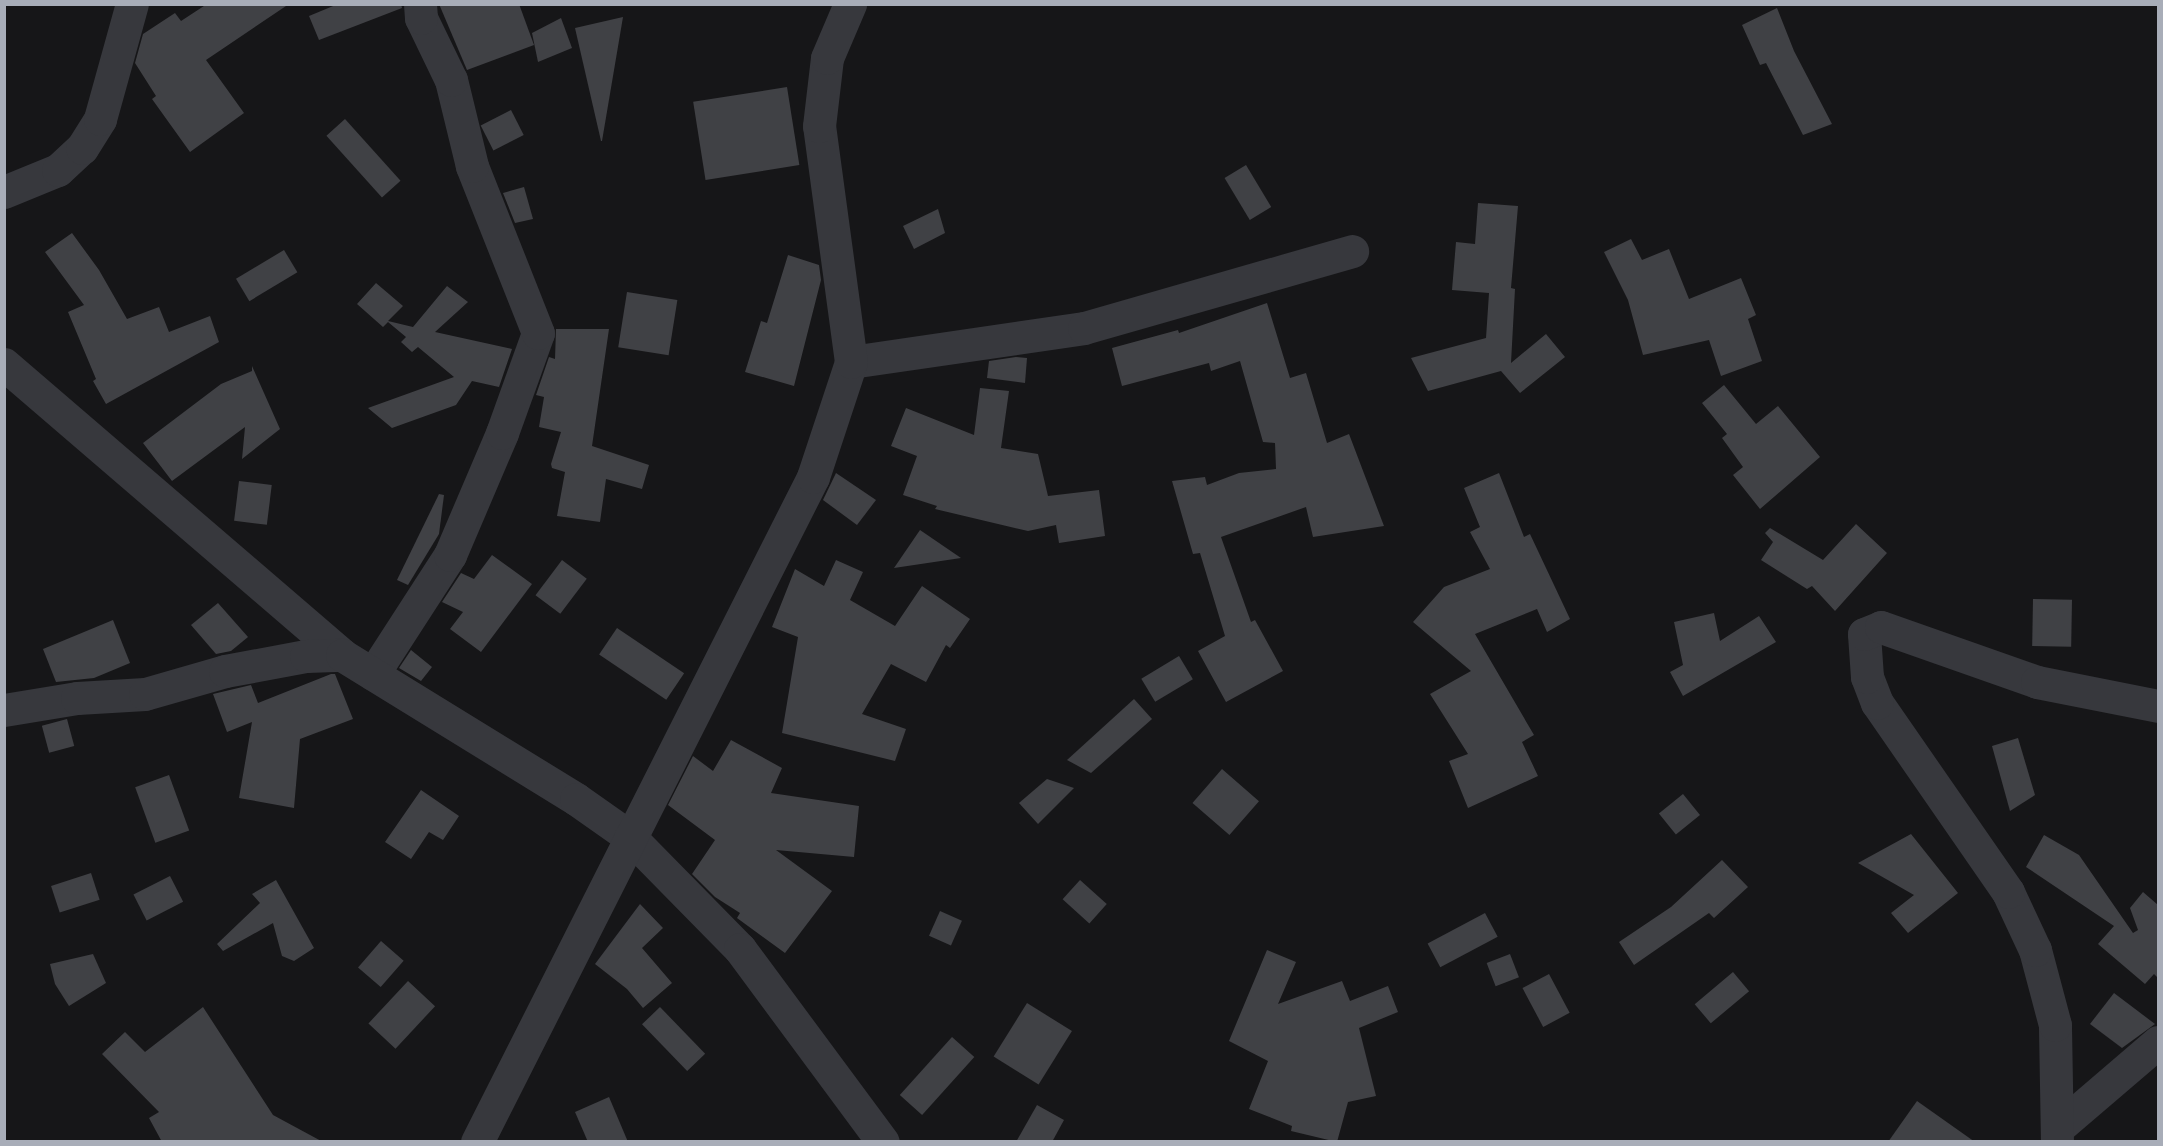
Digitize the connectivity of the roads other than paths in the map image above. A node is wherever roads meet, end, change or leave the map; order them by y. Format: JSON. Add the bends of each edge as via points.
{"nodes":[{"id":1,"x":132,"y":4,"type":"edge"},
{"id":2,"x":420,"y":4,"type":"edge"},
{"id":3,"x":850,"y":4,"type":"edge"},
{"id":4,"x":4,"y":192,"type":"edge"},
{"id":5,"x":1352,"y":251,"type":"dead end"},
{"id":6,"x":851,"y":363,"type":"junction"},
{"id":7,"x":4,"y":364,"type":"edge"},
{"id":8,"x":342,"y":655,"type":"junction"},
{"id":9,"x":373,"y":674,"type":"junction"},
{"id":10,"x":2158,"y":706,"type":"edge"},
{"id":11,"x":4,"y":710,"type":"edge"},
{"id":12,"x":630,"y":837,"type":"junction"},
{"id":13,"x":2158,"y":1042,"type":"edge"},
{"id":14,"x":2058,"y":1134,"type":"edge"},
{"id":15,"x":477,"y":1142,"type":"edge"},
{"id":16,"x":883,"y":1142,"type":"edge"}],
"edges":[{"from":1,"to":4,"type":"street","via":[[100,119],[82,148],[58,170]]},
{"from":2,"to":9,"type":"street","via":[[421,18],[451,80],[472,166],[538,333],[502,433],[450,555]]},
{"from":3,"to":6,"type":"street","via":[[827,57],[819,126]]},
{"from":5,"to":6,"type":"street","via":[[1084,328]]},
{"from":6,"to":12,"type":"street","via":[[813,477]]},
{"from":7,"to":8,"type":"street"},
{"from":8,"to":9,"type":"street"},
{"from":8,"to":11,"type":"street","via":[[306,656],[225,671],[145,694],[77,698]]},
{"from":9,"to":12,"type":"street"},
{"from":10,"to":14,"type":"street","via":[[2037,682],[1881,627],[1864,634],[1868,677],[1877,703],[2008,892],[2035,950],[2055,1025]]},
{"from":12,"to":15,"type":"street"},
{"from":12,"to":16,"type":"street","via":[[740,949]]},
{"from":13,"to":14,"type":"street"}]}
